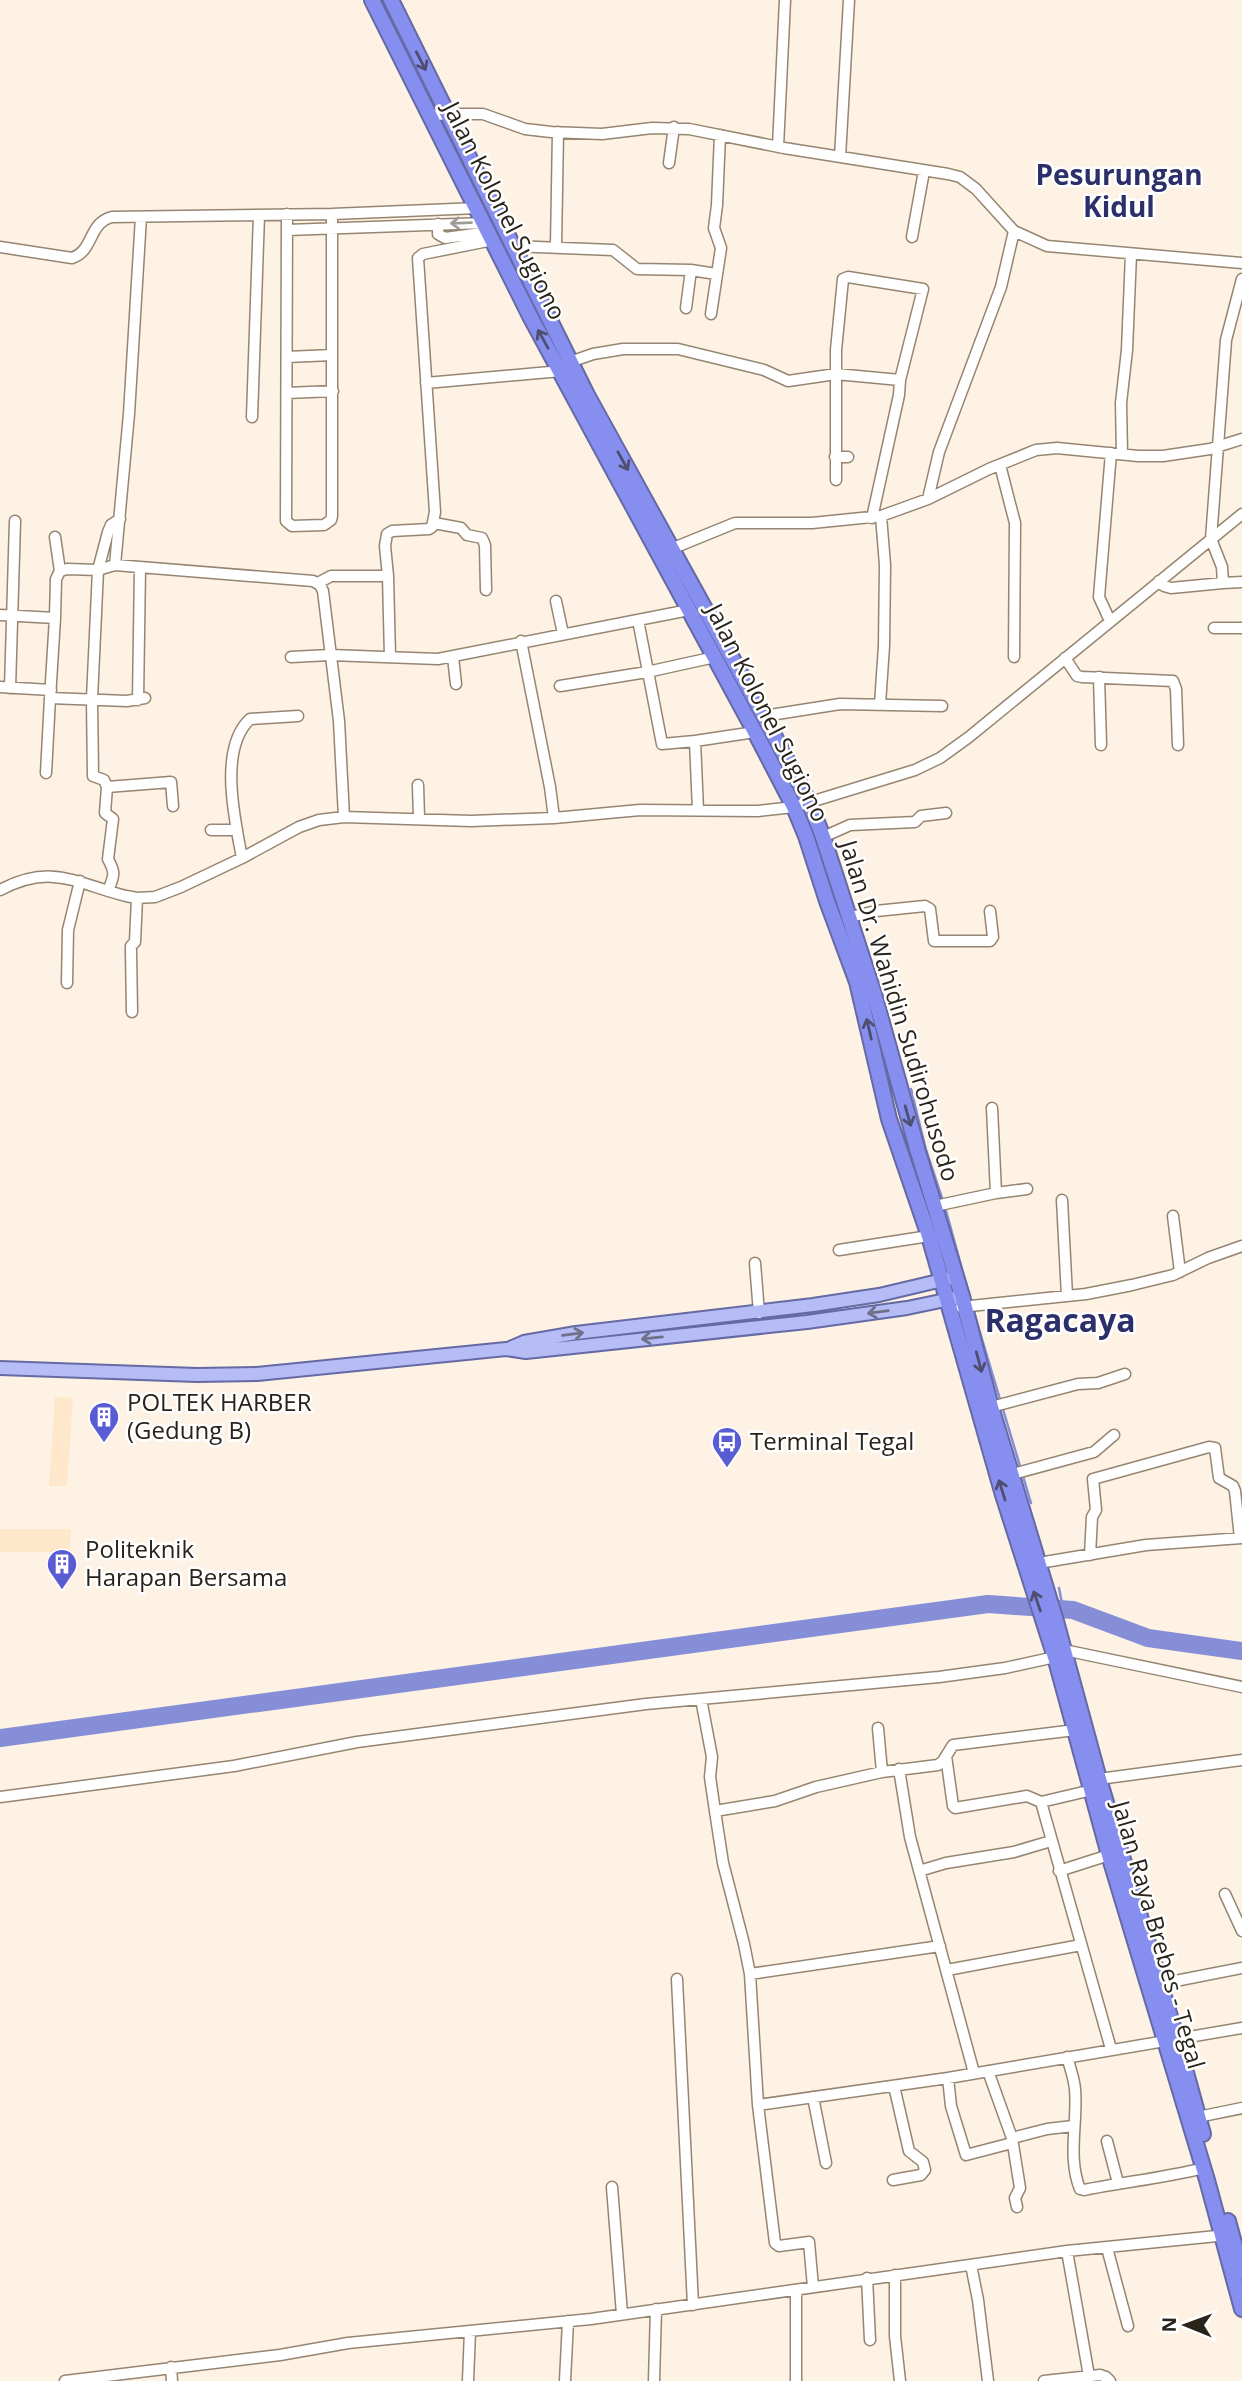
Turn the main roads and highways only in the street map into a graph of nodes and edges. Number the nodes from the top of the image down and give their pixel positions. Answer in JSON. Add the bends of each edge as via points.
{"nodes":[{"id":1,"x":372,"y":0,"type":"edge"},
{"id":2,"x":391,"y":0,"type":"edge"},
{"id":3,"x":565,"y":366,"type":"junction"},
{"id":4,"x":665,"y":552,"type":"junction"},
{"id":5,"x":957,"y":1277,"type":"junction"},
{"id":6,"x":940,"y":1282,"type":"junction"},
{"id":7,"x":831,"y":1302,"type":"junction"},
{"id":8,"x":968,"y":1303,"type":"junction"},
{"id":9,"x":947,"y":1305,"type":"junction"},
{"id":10,"x":834,"y":1318,"type":"junction"},
{"id":11,"x":506,"y":1349,"type":"junction"},
{"id":12,"x":0,"y":1368,"type":"edge"},
{"id":13,"x":1028,"y":1575,"type":"joint"},
{"id":14,"x":1051,"y":1624,"type":"junction"},
{"id":15,"x":1059,"y":1654,"type":"junction"},
{"id":16,"x":1095,"y":1785,"type":"junction"},
{"id":17,"x":1172,"y":2041,"type":"junction"},
{"id":18,"x":1233,"y":2239,"type":"edge"},
{"id":19,"x":1242,"y":2272,"type":"edge"},
{"id":20,"x":1242,"y":2309,"type":"edge"}],
"edges":[{"from":3,"to":1,"type":"highway","name":"Jalan Kolonel Sugiono","one_way":true,"via":[[531,318]]},
{"from":2,"to":3,"type":"highway","name":"Jalan Dr. Wahidin Sudirohusodo","one_way":true,"via":[[512,246]]},
{"from":3,"to":4,"type":"highway","name":"Jalan Dr. Wahidin Sudirohusodo"},
{"from":4,"to":5,"type":"highway","name":"Jalan Dr. Wahidin Sudirohusodo","one_way":true,"via":[[764,716],[810,804],[941,1205]]},
{"from":6,"to":4,"type":"highway","name":"Jalan Kolonel Sugiono","one_way":true,"via":[[889,1119],[857,982],[794,807],[689,610]]},
{"from":5,"to":6,"type":"main road"},
{"from":5,"to":8,"type":"highway","name":"Jalan Dr. Wahidin Sudirohusodo"},
{"from":6,"to":7,"type":"main road"},
{"from":6,"to":9,"type":"highway","name":"Jalan Kolonel Sugiono"},
{"from":7,"to":10,"type":"main road"},
{"from":11,"to":7,"type":"main road","one_way":true,"via":[[576,1333]]},
{"from":8,"to":9,"type":"main road"},
{"from":8,"to":14,"type":"highway","name":"Jalan Raya Brebes - Tegal","one_way":true,"via":[[1039,1563]]},
{"from":9,"to":10,"type":"main road","one_way":true},
{"from":13,"to":9,"type":"highway","name":"Jalan Kolonel Sugiono","one_way":true},
{"from":10,"to":11,"type":"main road","one_way":true,"via":[[526,1352]]},
{"from":11,"to":12,"type":"main road","via":[[257,1374]]},
{"from":14,"to":13,"type":"highway","name":"Jalan Raya Brebes - Tegal","one_way":true},
{"from":14,"to":15,"type":"highway","name":"Jalan Raya Brebes - Tegal"},
{"from":15,"to":16,"type":"highway","name":"Jalan Raya Brebes - Tegal"},
{"from":15,"to":16,"type":"highway","name":"Jalan Raya Brebes - Tegal","via":[[1074,1730]]},
{"from":16,"to":17,"type":"highway","name":"Jalan Raya Brebes - Tegal","via":[[1160,1984]]},
{"from":16,"to":17,"type":"highway","name":"Jalan Raya Brebes - Tegal","via":[[1110,1856]]},
{"from":17,"to":18,"type":"highway","name":"Jalan Raya Brebes - Tegal"},
{"from":17,"to":18,"type":"highway","name":"Jalan Raya Brebes - Tegal","via":[[1204,2168]]},
{"from":18,"to":19,"type":"highway","name":"Jalan Raya Brebes - Tegal"},
{"from":18,"to":20,"type":"highway","name":"Jalan Raya Brebes - Tegal"}]}
